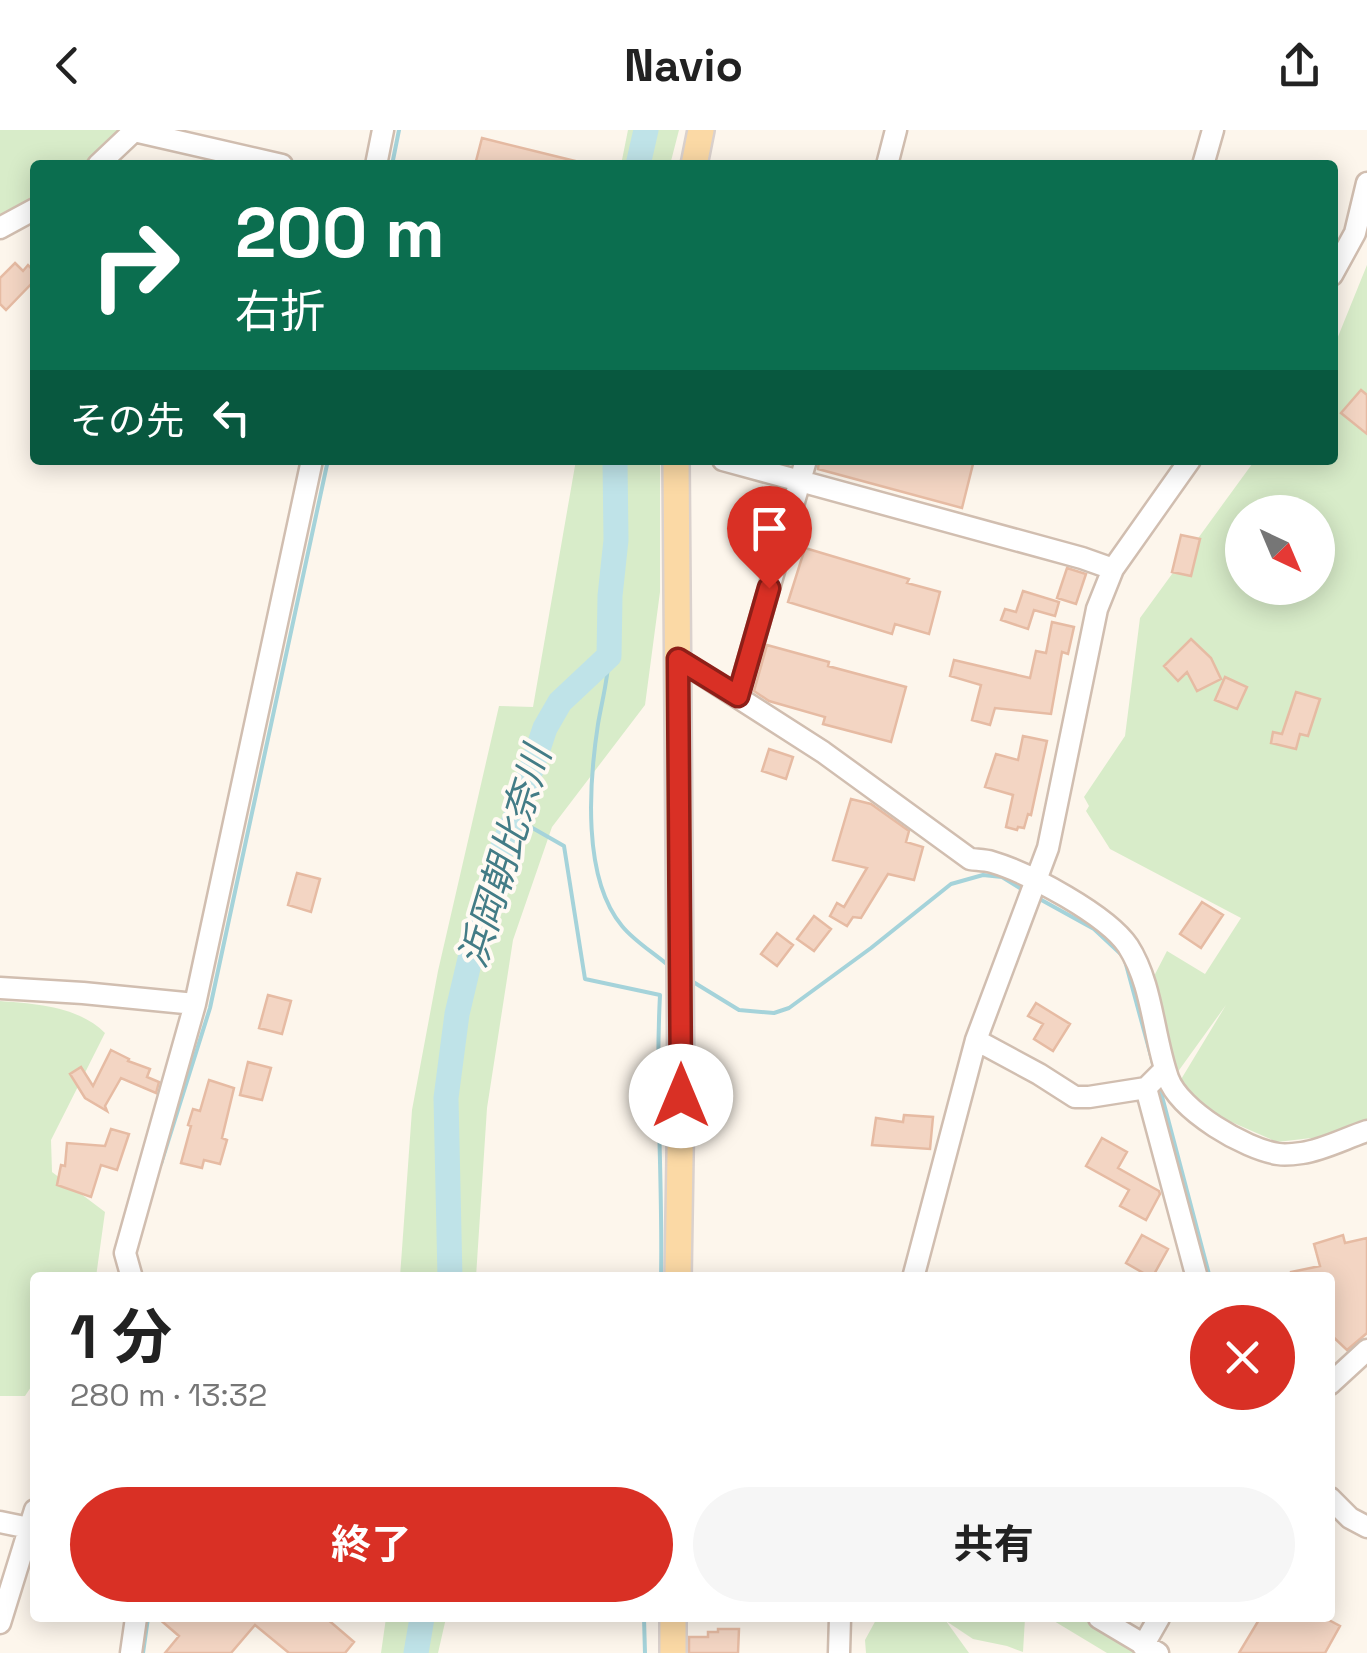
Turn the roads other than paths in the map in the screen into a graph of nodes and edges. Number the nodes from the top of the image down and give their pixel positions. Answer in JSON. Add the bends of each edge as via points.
{"nodes":[{"id":1,"x":135,"y":130,"type":"edge"},
{"id":2,"x":384,"y":130,"type":"edge"},
{"id":3,"x":701,"y":130,"type":"edge"},
{"id":4,"x":896,"y":130,"type":"edge"},
{"id":5,"x":1212,"y":130,"type":"edge"},
{"id":6,"x":103,"y":160,"type":"edge"},
{"id":7,"x":261,"y":160,"type":"edge"},
{"id":8,"x":377,"y":160,"type":"edge"},
{"id":9,"x":695,"y":160,"type":"edge"},
{"id":10,"x":887,"y":160,"type":"edge"},
{"id":11,"x":1205,"y":160,"type":"edge"},
{"id":12,"x":1367,"y":183,"type":"edge"},
{"id":13,"x":30,"y":212,"type":"edge"},
{"id":14,"x":0,"y":228,"type":"edge"},
{"id":15,"x":1338,"y":265,"type":"edge"},
{"id":16,"x":311,"y":465,"type":"edge"},
{"id":17,"x":676,"y":465,"type":"edge"},
{"id":18,"x":764,"y":465,"type":"edge"},
{"id":19,"x":1186,"y":465,"type":"edge"},
{"id":20,"x":803,"y":470,"type":"edge"},
{"id":21,"x":1113,"y":569,"type":"junction"},
{"id":22,"x":678,"y":659,"type":"junction"},
{"id":23,"x":738,"y":696,"type":"junction"},
{"id":24,"x":1036,"y":880,"type":"junction"},
{"id":25,"x":0,"y":988,"type":"edge"},
{"id":26,"x":195,"y":1004,"type":"junction"},
{"id":27,"x":976,"y":1040,"type":"junction"},
{"id":28,"x":1165,"y":1069,"type":"junction"},
{"id":29,"x":1146,"y":1088,"type":"junction"},
{"id":30,"x":1367,"y":1131,"type":"edge"},
{"id":31,"x":125,"y":1254,"type":"junction"},
{"id":32,"x":118,"y":1272,"type":"edge"},
{"id":33,"x":130,"y":1272,"type":"edge"},
{"id":34,"x":678,"y":1272,"type":"edge"},
{"id":35,"x":915,"y":1272,"type":"edge"},
{"id":36,"x":1195,"y":1272,"type":"edge"},
{"id":37,"x":1367,"y":1350,"type":"edge"},
{"id":38,"x":1335,"y":1379,"type":"edge"},
{"id":39,"x":1335,"y":1503,"type":"edge"},
{"id":40,"x":30,"y":1519,"type":"edge"},
{"id":41,"x":0,"y":1522,"type":"edge"},
{"id":42,"x":30,"y":1526,"type":"edge"},
{"id":43,"x":1367,"y":1526,"type":"edge"},
{"id":44,"x":135,"y":1622,"type":"edge"},
{"id":45,"x":674,"y":1622,"type":"edge"},
{"id":46,"x":840,"y":1622,"type":"edge"},
{"id":47,"x":1106,"y":1622,"type":"edge"},
{"id":48,"x":1157,"y":1622,"type":"edge"},
{"id":49,"x":0,"y":1624,"type":"edge"},
{"id":50,"x":1150,"y":1649,"type":"edge"},
{"id":51,"x":130,"y":1653,"type":"edge"},
{"id":52,"x":673,"y":1653,"type":"edge"},
{"id":53,"x":839,"y":1653,"type":"edge"}],
"edges":[{"from":1,"to":6,"type":"street"},
{"from":1,"to":7,"type":"street"},
{"from":2,"to":8,"type":"street"},
{"from":3,"to":9,"type":"main road"},
{"from":4,"to":10,"type":"street"},
{"from":5,"to":11,"type":"street"},
{"from":12,"to":15,"type":"street","via":[[1355,234]]},
{"from":13,"to":14,"type":"street"},
{"from":16,"to":26,"type":"street"},
{"from":17,"to":22,"type":"main road"},
{"from":18,"to":20,"type":"street"},
{"from":19,"to":21,"type":"street"},
{"from":20,"to":21,"type":"street"},
{"from":20,"to":23,"type":"street"},
{"from":21,"to":24,"type":"street","via":[[1097,609]]},
{"from":22,"to":23,"type":"street"},
{"from":22,"to":34,"type":"main road"},
{"from":23,"to":24,"type":"street","via":[[970,859]]},
{"from":24,"to":27,"type":"street"},
{"from":24,"to":28,"type":"street","via":[[1110,924],[1128,948],[1144,983]]},
{"from":25,"to":26,"type":"street"},
{"from":26,"to":31,"type":"street"},
{"from":27,"to":29,"type":"street","via":[[1075,1097]]},
{"from":27,"to":35,"type":"street"},
{"from":28,"to":29,"type":"street"},
{"from":28,"to":30,"type":"street","via":[[1182,1100],[1246,1144],[1304,1153]]},
{"from":29,"to":36,"type":"street"},
{"from":31,"to":32,"type":"street"},
{"from":31,"to":33,"type":"street"},
{"from":37,"to":38,"type":"street"},
{"from":39,"to":43,"type":"street"},
{"from":40,"to":41,"type":"street"},
{"from":42,"to":49,"type":"street"},
{"from":44,"to":51,"type":"street"},
{"from":45,"to":52,"type":"main road"},
{"from":46,"to":53,"type":"street"},
{"from":47,"to":50,"type":"street"},
{"from":48,"to":50,"type":"street"}]}
